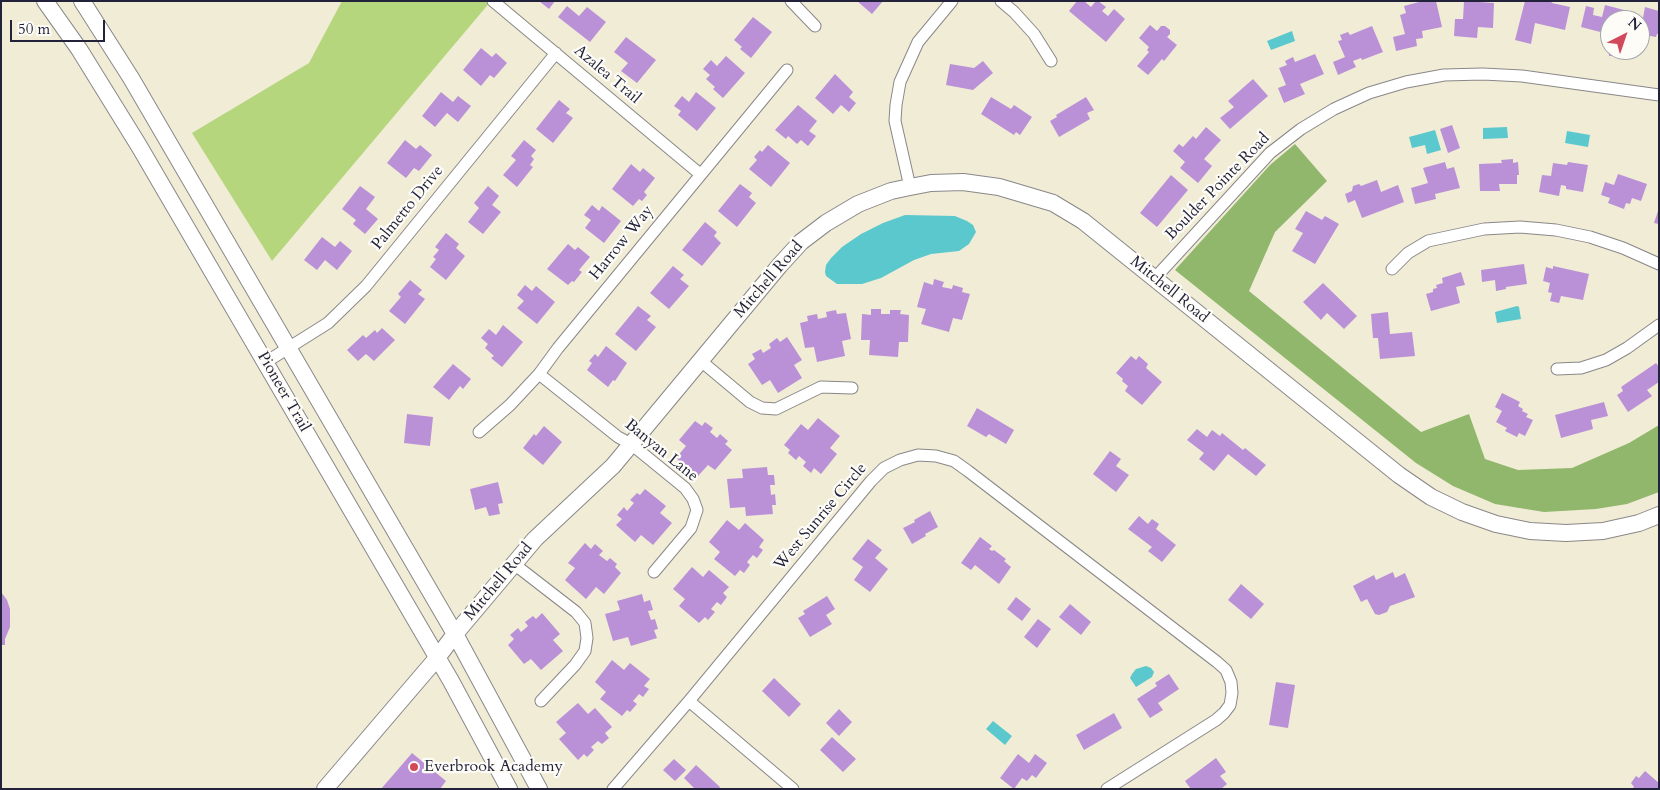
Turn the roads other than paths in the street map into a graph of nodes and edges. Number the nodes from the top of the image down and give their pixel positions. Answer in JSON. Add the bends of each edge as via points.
{"nodes":[{"id":1,"x":45,"y":1,"type":"edge"},
{"id":2,"x":82,"y":1,"type":"edge"},
{"id":3,"x":493,"y":1,"type":"edge"},
{"id":4,"x":791,"y":1,"type":"edge"},
{"id":5,"x":952,"y":1,"type":"edge"},
{"id":6,"x":1001,"y":1,"type":"edge"},
{"id":7,"x":815,"y":26,"type":"dead end"},
{"id":8,"x":556,"y":53,"type":"junction"},
{"id":9,"x":1050,"y":61,"type":"dead end"},
{"id":10,"x":787,"y":70,"type":"dead end"},
{"id":11,"x":1659,"y":95,"type":"edge"},
{"id":12,"x":700,"y":174,"type":"junction"},
{"id":13,"x":910,"y":186,"type":"junction"},
{"id":14,"x":1659,"y":264,"type":"edge"},
{"id":15,"x":1392,"y":269,"type":"dead end"},
{"id":16,"x":1155,"y":278,"type":"junction"},
{"id":17,"x":1659,"y":325,"type":"edge"},
{"id":18,"x":288,"y":348,"type":"junction"},
{"id":19,"x":701,"y":361,"type":"junction"},
{"id":20,"x":266,"y":362,"type":"junction"},
{"id":21,"x":1557,"y":369,"type":"dead end"},
{"id":22,"x":539,"y":374,"type":"junction"},
{"id":23,"x":852,"y":388,"type":"dead end"},
{"id":24,"x":479,"y":432,"type":"dead end"},
{"id":25,"x":631,"y":444,"type":"junction"},
{"id":26,"x":1659,"y":515,"type":"edge"},
{"id":27,"x":514,"y":564,"type":"junction"},
{"id":28,"x":654,"y":572,"type":"dead end"},
{"id":29,"x":455,"y":634,"type":"junction"},
{"id":30,"x":437,"y":658,"type":"junction"},
{"id":31,"x":541,"y":701,"type":"dead end"},
{"id":32,"x":689,"y":701,"type":"junction"},
{"id":33,"x":325,"y":789,"type":"edge"},
{"id":34,"x":509,"y":789,"type":"edge"},
{"id":35,"x":539,"y":789,"type":"edge"},
{"id":36,"x":613,"y":789,"type":"edge"},
{"id":37,"x":793,"y":789,"type":"edge"},
{"id":38,"x":1107,"y":789,"type":"edge"}],
"edges":[{"from":1,"to":20,"type":"main road","name":"Pioneer Trail","via":[[109,96]]},
{"from":2,"to":18,"type":"main road","name":"Pioneer Trail","via":[[131,78]]},
{"from":3,"to":8,"type":"street","name":"Azalea Trail"},
{"from":4,"to":7,"type":"street"},
{"from":5,"to":13,"type":"street","via":[[918,42],[900,82],[895,121]]},
{"from":6,"to":9,"type":"street","via":[[1034,34]]},
{"from":8,"to":12,"type":"street","name":"Azalea Trail"},
{"from":8,"to":18,"type":"street","name":"Palmetto Drive","via":[[366,286],[328,323]]},
{"from":10,"to":12,"type":"street","name":"Harrow Way"},
{"from":11,"to":16,"type":"street","name":"Boulder Pointe Road","via":[[1522,76],[1483,74],[1444,75],[1369,93],[1334,109],[1270,153]]},
{"from":12,"to":22,"type":"street","name":"Harrow Way"},
{"from":13,"to":16,"type":"main road","name":"Mitchell Road","via":[[963,182],[998,187],[1053,203],[1083,221]]},
{"from":13,"to":19,"type":"main road","name":"Mitchell Road","via":[[858,204],[800,242]]},
{"from":14,"to":15,"type":"street","via":[[1590,237],[1520,227],[1484,229],[1428,242],[1408,253]]},
{"from":16,"to":26,"type":"main road","name":"Mitchell Road","via":[[1399,474],[1431,497],[1462,512],[1530,531],[1566,533],[1603,531]]},
{"from":17,"to":21,"type":"street","via":[[1606,360],[1581,368]]},
{"from":18,"to":20,"type":"street","name":"Palmetto Drive"},
{"from":18,"to":29,"type":"main road","name":"Pioneer Trail"},
{"from":19,"to":23,"type":"street","via":[[750,402],[762,408],[776,408],[821,387]]},
{"from":19,"to":25,"type":"main road","name":"Mitchell Road"},
{"from":20,"to":30,"type":"main road","name":"Pioneer Trail"},
{"from":22,"to":24,"type":"street","name":"Harrow Way"},
{"from":22,"to":25,"type":"street","name":"Banyan Lane"},
{"from":25,"to":27,"type":"main road","name":"Mitchell Road","via":[[613,466],[549,524]]},
{"from":25,"to":28,"type":"street","name":"Banyan Lane","via":[[685,488],[697,510],[691,528]]},
{"from":27,"to":29,"type":"main road","name":"Mitchell Road"},
{"from":27,"to":31,"type":"street","via":[[576,612],[585,624],[585,651]]},
{"from":29,"to":30,"type":"main road","name":"Mitchell Road"},
{"from":29,"to":35,"type":"main road","name":"Pioneer Trail"},
{"from":30,"to":33,"type":"main road","name":"Mitchell Road"},
{"from":30,"to":34,"type":"main road","name":"Pioneer Trail"},
{"from":32,"to":36,"type":"street","name":"West Sunrise Circle"},
{"from":32,"to":37,"type":"street"},
{"from":32,"to":38,"type":"street","name":"West Sunrise Circle","via":[[884,468],[918,455],[936,456],[954,461],[995,490],[1226,670],[1232,694],[1230,704],[1216,720]]}]}
